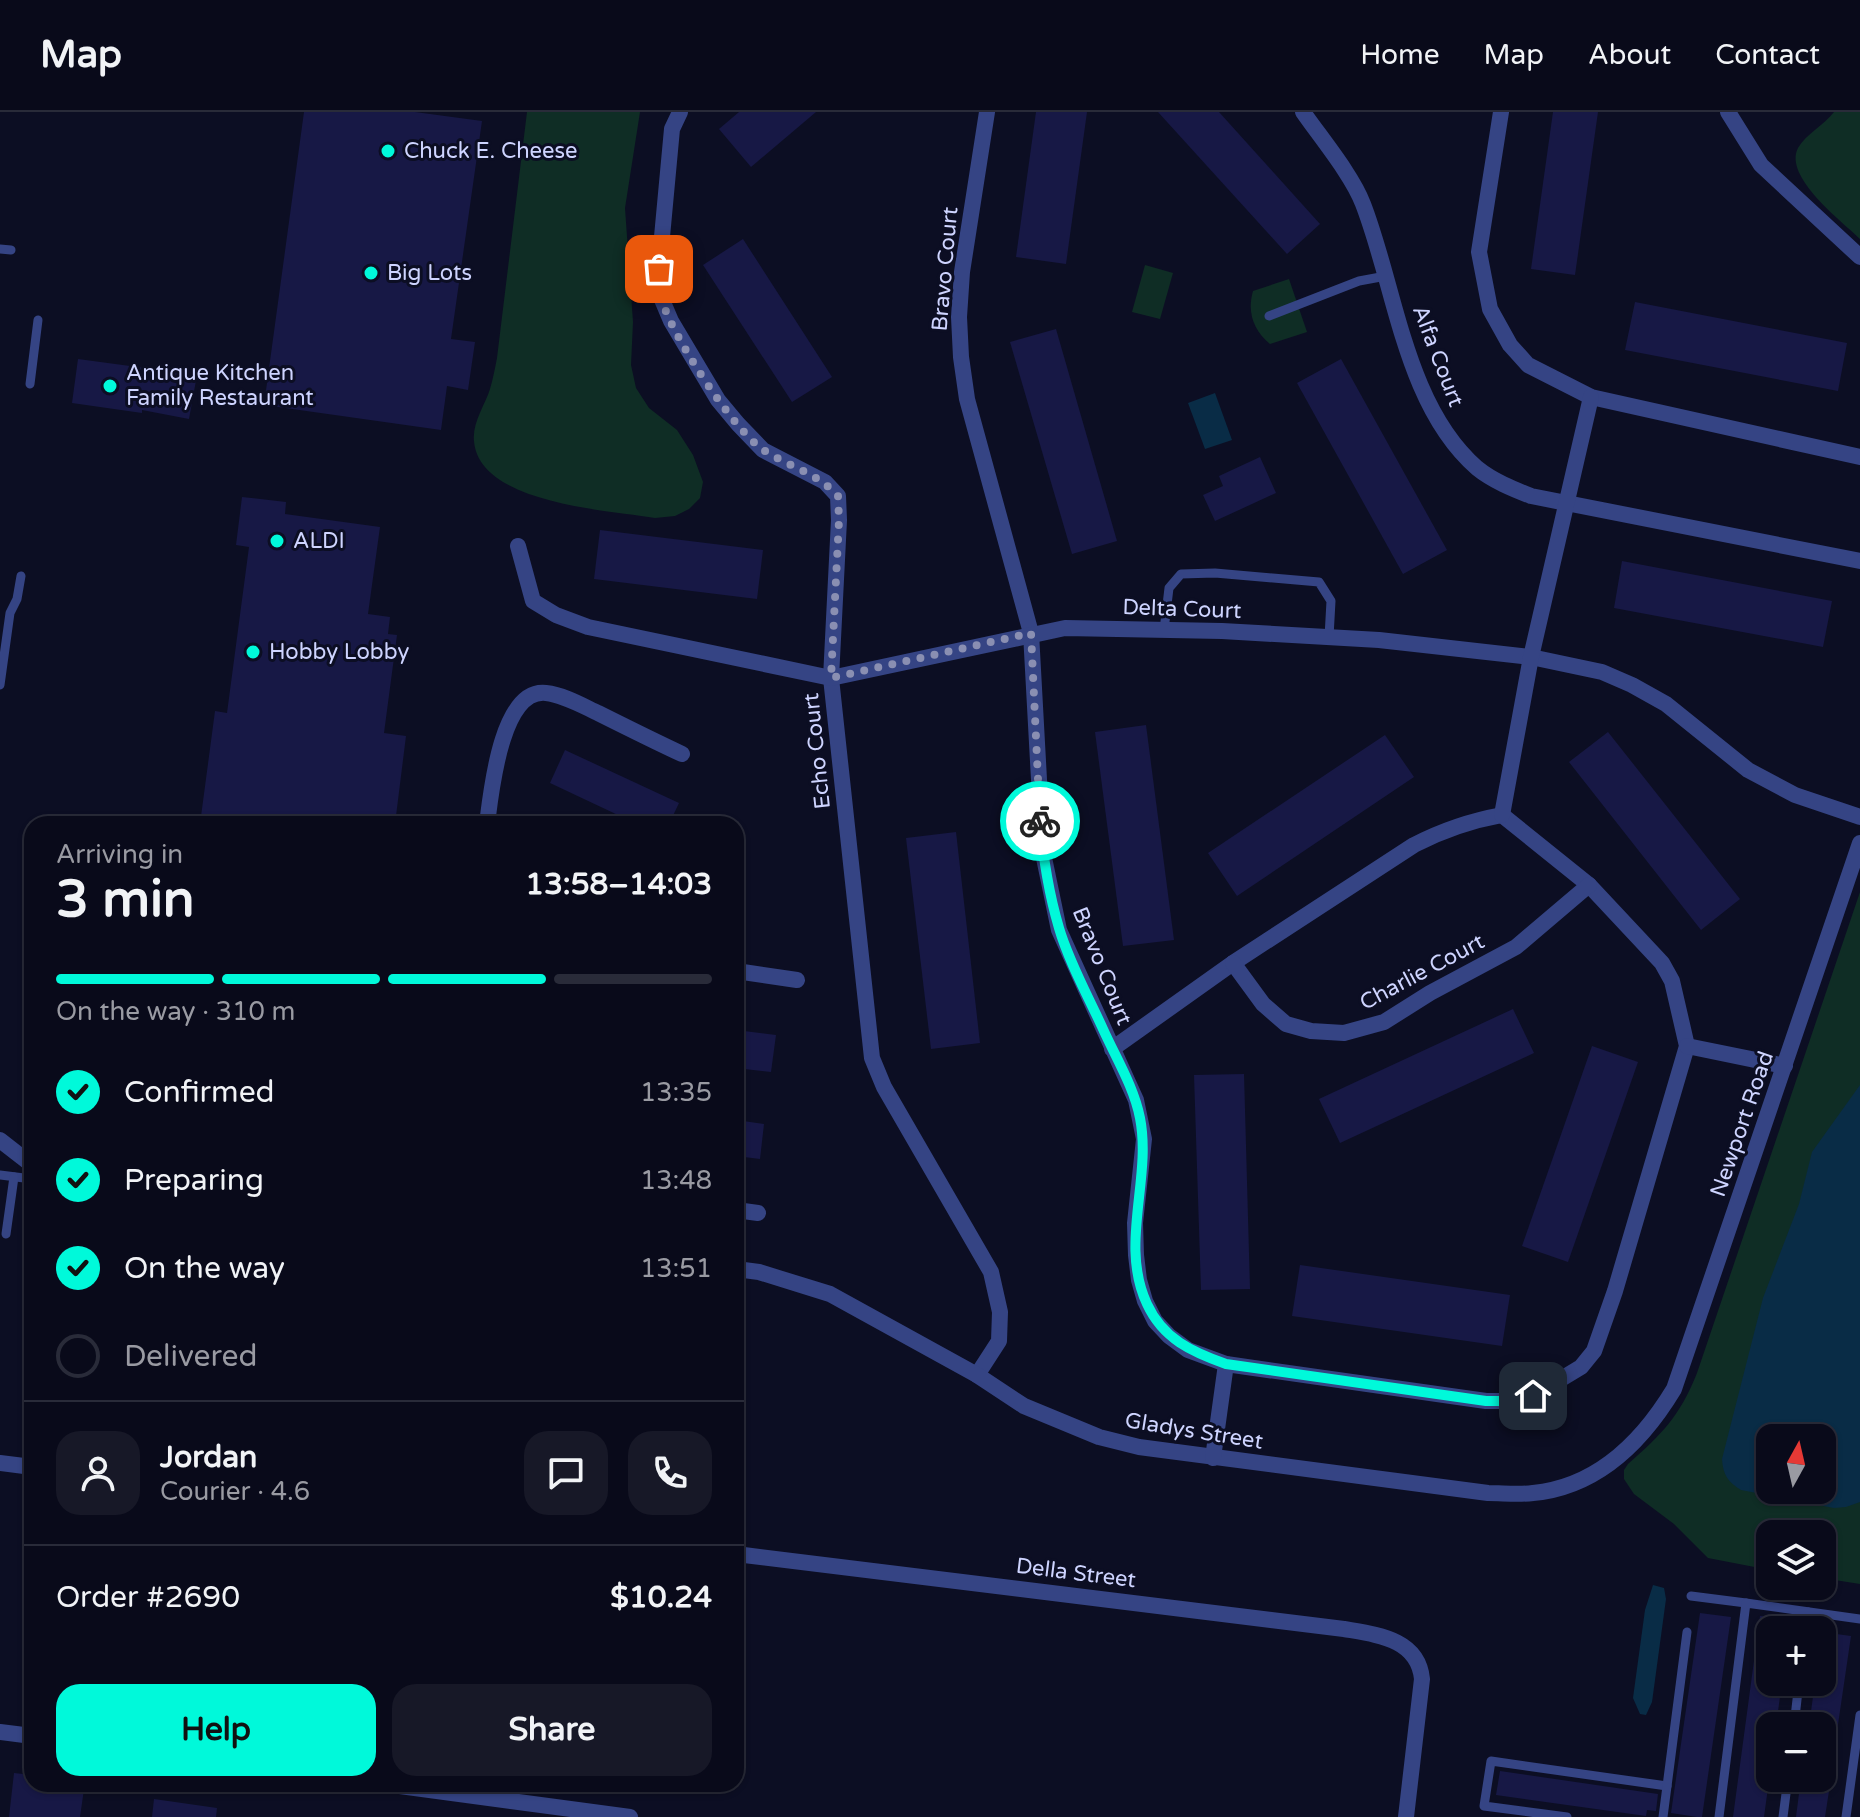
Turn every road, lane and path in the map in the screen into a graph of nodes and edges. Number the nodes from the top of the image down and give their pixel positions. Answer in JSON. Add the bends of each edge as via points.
{"nodes":[{"id":1,"x":680,"y":112,"type":"edge"},
{"id":2,"x":987,"y":112,"type":"edge"},
{"id":3,"x":1303,"y":112,"type":"edge"},
{"id":4,"x":1501,"y":112,"type":"edge"},
{"id":5,"x":1728,"y":112,"type":"edge"},
{"id":6,"x":0,"y":249,"type":"edge"},
{"id":7,"x":11,"y":250,"type":"dead end"},
{"id":8,"x":1860,"y":257,"type":"edge"},
{"id":9,"x":1386,"y":276,"type":"junction"},
{"id":10,"x":1269,"y":316,"type":"dead end"},
{"id":11,"x":38,"y":320,"type":"dead end"},
{"id":12,"x":30,"y":384,"type":"dead end"},
{"id":13,"x":1591,"y":397,"type":"junction"},
{"id":14,"x":1860,"y":457,"type":"edge"},
{"id":15,"x":1567,"y":501,"type":"junction"},
{"id":16,"x":518,"y":546,"type":"dead end"},
{"id":17,"x":1860,"y":561,"type":"edge"},
{"id":18,"x":21,"y":576,"type":"dead end"},
{"id":19,"x":1164,"y":630,"type":"junction"},
{"id":20,"x":1031,"y":633,"type":"junction"},
{"id":21,"x":1329,"y":637,"type":"junction"},
{"id":22,"x":1531,"y":657,"type":"junction"},
{"id":23,"x":831,"y":678,"type":"junction"},
{"id":24,"x":0,"y":685,"type":"edge"},
{"id":25,"x":682,"y":754,"type":"dead end"},
{"id":26,"x":1502,"y":815,"type":"junction"},
{"id":27,"x":488,"y":816,"type":"edge"},
{"id":28,"x":1860,"y":817,"type":"edge"},
{"id":29,"x":1860,"y":843,"type":"edge"},
{"id":30,"x":1589,"y":885,"type":"junction"},
{"id":31,"x":1233,"y":963,"type":"junction"},
{"id":32,"x":744,"y":972,"type":"edge"},
{"id":33,"x":797,"y":980,"type":"dead end"},
{"id":34,"x":1687,"y":1046,"type":"junction"},
{"id":35,"x":1112,"y":1049,"type":"junction"},
{"id":36,"x":1785,"y":1066,"type":"junction"},
{"id":37,"x":0,"y":1140,"type":"edge"},
{"id":38,"x":24,"y":1159,"type":"edge"},
{"id":39,"x":0,"y":1175,"type":"edge"},
{"id":40,"x":14,"y":1177,"type":"junction"},
{"id":41,"x":24,"y":1178,"type":"edge"},
{"id":42,"x":744,"y":1211,"type":"edge"},
{"id":43,"x":758,"y":1213,"type":"dead end"},
{"id":44,"x":6,"y":1234,"type":"dead end"},
{"id":45,"x":744,"y":1270,"type":"edge"},
{"id":46,"x":1226,"y":1364,"type":"junction"},
{"id":47,"x":977,"y":1375,"type":"junction"},
{"id":48,"x":1658,"y":1416,"type":"joint"},
{"id":49,"x":1213,"y":1458,"type":"junction"},
{"id":50,"x":0,"y":1463,"type":"edge"},
{"id":51,"x":24,"y":1466,"type":"edge"},
{"id":52,"x":744,"y":1555,"type":"edge"},
{"id":53,"x":1691,"y":1596,"type":"dead end"},
{"id":54,"x":1746,"y":1603,"type":"junction"},
{"id":55,"x":1808,"y":1612,"type":"junction"},
{"id":56,"x":1807,"y":1616,"type":"edge"},
{"id":57,"x":1860,"y":1619,"type":"edge"},
{"id":58,"x":1687,"y":1632,"type":"dead end"},
{"id":59,"x":1860,"y":1715,"type":"edge"},
{"id":60,"x":0,"y":1732,"type":"edge"},
{"id":61,"x":24,"y":1735,"type":"edge"},
{"id":62,"x":1667,"y":1786,"type":"junction"},
{"id":63,"x":444,"y":1792,"type":"edge"},
{"id":64,"x":1786,"y":1792,"type":"edge"},
{"id":65,"x":630,"y":1817,"type":"edge"},
{"id":66,"x":1406,"y":1817,"type":"edge"},
{"id":67,"x":1567,"y":1817,"type":"edge"},
{"id":68,"x":1663,"y":1817,"type":"edge"},
{"id":69,"x":1719,"y":1817,"type":"edge"},
{"id":70,"x":1783,"y":1817,"type":"edge"},
{"id":71,"x":1846,"y":1817,"type":"edge"}],
"edges":[{"from":1,"to":23,"type":"street","name":"Echo Court","via":[[672,129],[660,295],[688,351],[738,424],[763,450],[825,482],[838,496]]},
{"from":2,"to":20,"type":"street","name":"Bravo Court","via":[[962,272],[961,357],[967,399]]},
{"from":3,"to":9,"type":"street","name":"Alfa Court","via":[[1362,200]]},
{"from":4,"to":13,"type":"street","via":[[1479,252],[1490,309],[1528,365]]},
{"from":5,"to":8,"type":"street","via":[[1761,165]]},
{"from":6,"to":7,"type":"lane"},
{"from":9,"to":10,"type":"lane","via":[[1359,281]]},
{"from":9,"to":15,"type":"street","name":"Alfa Court","via":[[1422,386],[1459,450],[1506,486]]},
{"from":11,"to":12,"type":"lane"},
{"from":13,"to":14,"type":"street"},
{"from":13,"to":15,"type":"street"},
{"from":15,"to":17,"type":"street","name":"Alfa Court"},
{"from":15,"to":22,"type":"street"},
{"from":16,"to":23,"type":"street","name":"Delta Court","via":[[533,601],[556,615],[588,627]]},
{"from":18,"to":24,"type":"lane"},
{"from":19,"to":20,"type":"street","name":"Delta Court","via":[[1065,628]]},
{"from":19,"to":21,"type":"street","name":"Delta Court"},
{"from":19,"to":21,"type":"lane","via":[[1169,588],[1181,574],[1215,573],[1319,582],[1331,601]]},
{"from":20,"to":23,"type":"street","name":"Delta Court"},
{"from":20,"to":35,"type":"street","name":"Bravo Court","via":[[1043,853],[1059,930]]},
{"from":21,"to":22,"type":"street","name":"Delta Court"},
{"from":22,"to":26,"type":"street"},
{"from":22,"to":28,"type":"street","name":"Delta Court","via":[[1602,672],[1632,685],[1666,704],[1748,770],[1795,795]]},
{"from":23,"to":47,"type":"street","name":"Echo Court","via":[[872,1058],[991,1272],[1000,1312],[999,1341]]},
{"from":25,"to":27,"type":"street","via":[[544,692],[514,711],[504,732]]},
{"from":26,"to":30,"type":"street"},
{"from":26,"to":31,"type":"street","via":[[1471,820],[1414,845]]},
{"from":29,"to":36,"type":"street","name":"Newport Road"},
{"from":30,"to":31,"type":"street","name":"Charlie Court","via":[[1516,947],[1384,1022],[1344,1033],[1286,1024],[1263,1004]]},
{"from":30,"to":34,"type":"street","via":[[1662,963],[1672,981]]},
{"from":31,"to":35,"type":"street"},
{"from":32,"to":33,"type":"street"},
{"from":34,"to":36,"type":"street"},
{"from":34,"to":46,"type":"street","via":[[1615,1291],[1594,1351],[1581,1367],[1533,1396],[1512,1401]]},
{"from":35,"to":46,"type":"street","name":"Bravo Court","via":[[1136,1100],[1144,1139],[1135,1223],[1145,1301],[1169,1336],[1188,1350]]},
{"from":36,"to":48,"type":"street","name":"Newport Road","via":[[1688,1351]]},
{"from":37,"to":38,"type":"street"},
{"from":39,"to":40,"type":"lane"},
{"from":40,"to":41,"type":"lane"},
{"from":40,"to":44,"type":"lane"},
{"from":42,"to":43,"type":"street"},
{"from":45,"to":47,"type":"street","name":"Gladys Street","via":[[830,1294]]},
{"from":46,"to":49,"type":"street"},
{"from":47,"to":49,"type":"street","name":"Gladys Street","via":[[1024,1406],[1099,1437]]},
{"from":48,"to":49,"type":"street","name":"Gladys Street","via":[[1609,1466],[1580,1483],[1533,1493],[1438,1488]]},
{"from":50,"to":51,"type":"street"},
{"from":52,"to":66,"type":"street","name":"Della Street","via":[[1344,1629],[1409,1648],[1421,1665],[1422,1679]]},
{"from":53,"to":54,"type":"lane"},
{"from":54,"to":55,"type":"lane"},
{"from":54,"to":69,"type":"lane"},
{"from":55,"to":56,"type":"lane"},
{"from":55,"to":57,"type":"lane"},
{"from":58,"to":62,"type":"lane"},
{"from":59,"to":71,"type":"lane"},
{"from":60,"to":61,"type":"street"},
{"from":62,"to":67,"type":"lane","via":[[1491,1761],[1484,1806]]},
{"from":62,"to":68,"type":"lane"},
{"from":63,"to":65,"type":"street"},
{"from":64,"to":70,"type":"lane"}]}
